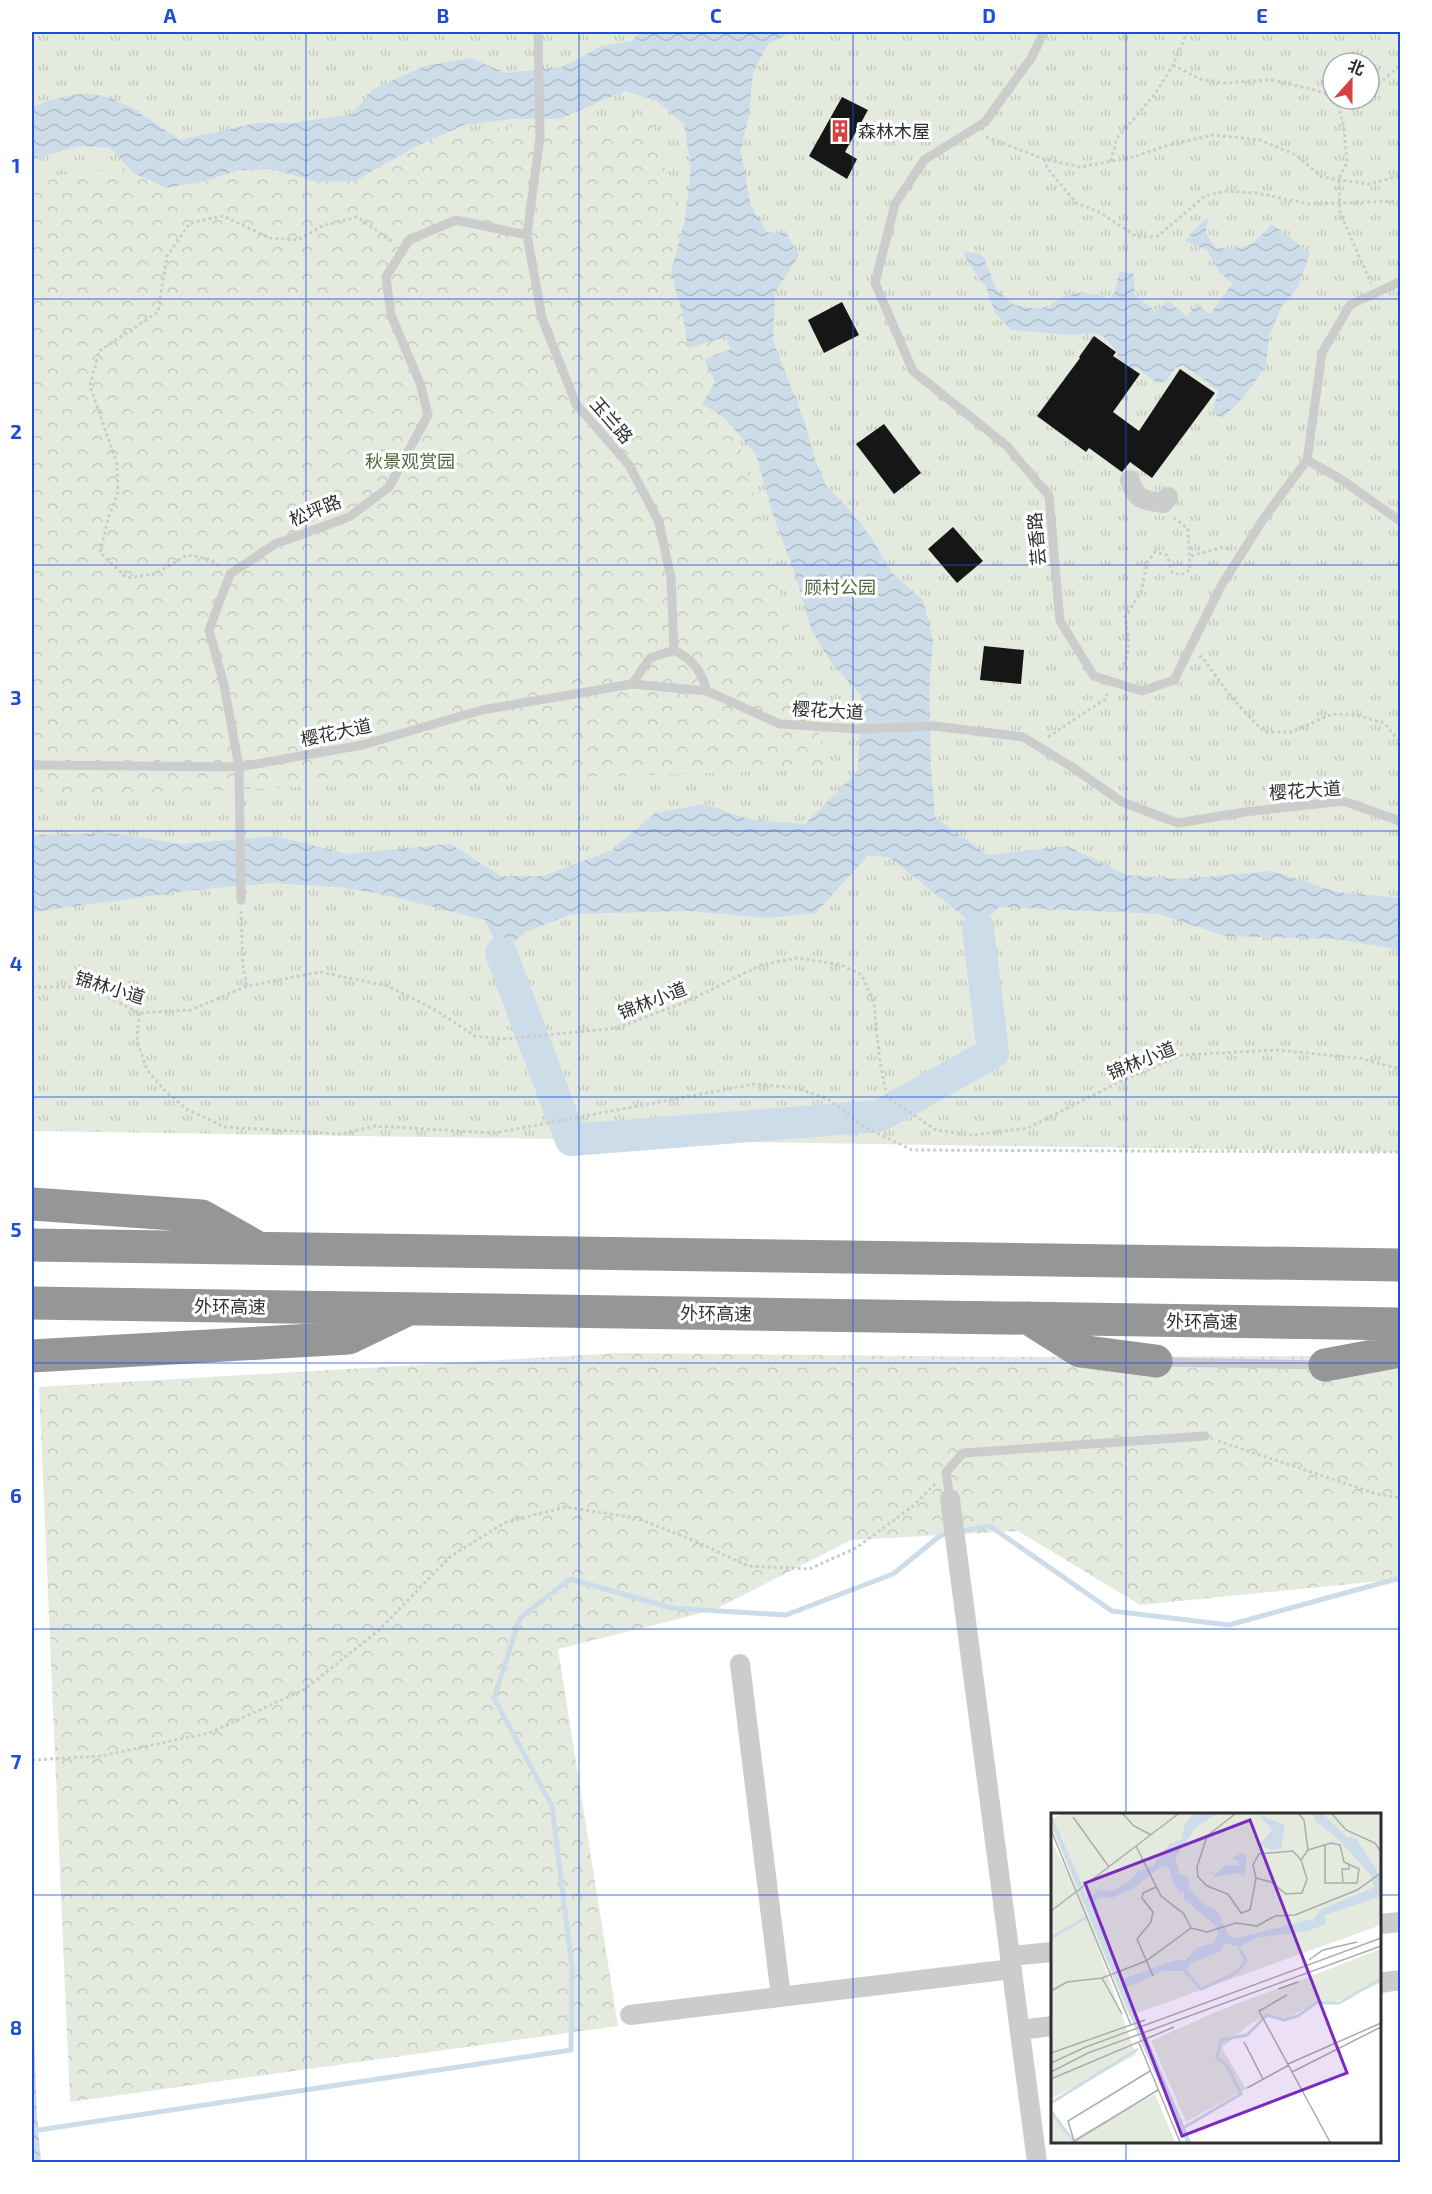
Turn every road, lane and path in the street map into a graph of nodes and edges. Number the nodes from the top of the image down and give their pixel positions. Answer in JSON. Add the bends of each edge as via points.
{"nodes":[{"id":1,"x":537,"y":32,"type":"edge"},
{"id":2,"x":1044,"y":32,"type":"edge"},
{"id":3,"x":1184,"y":32,"type":"edge"},
{"id":4,"x":1401,"y":62,"type":"edge"},
{"id":5,"x":1173,"y":65,"type":"junction"},
{"id":6,"x":1381,"y":82,"type":"edge"},
{"id":7,"x":1321,"y":92,"type":"edge"},
{"id":8,"x":1340,"y":111,"type":"edge"},
{"id":9,"x":971,"y":131,"type":"junction"},
{"id":10,"x":1044,"y":159,"type":"junction"},
{"id":11,"x":1111,"y":161,"type":"junction"},
{"id":12,"x":1401,"y":176,"type":"edge"},
{"id":13,"x":1339,"y":179,"type":"junction"},
{"id":14,"x":1401,"y":201,"type":"edge"},
{"id":15,"x":1340,"y":204,"type":"junction"},
{"id":16,"x":527,"y":235,"type":"junction"},
{"id":17,"x":404,"y":249,"type":"junction"},
{"id":18,"x":1401,"y":284,"type":"edge"},
{"id":19,"x":1376,"y":293,"type":"junction"},
{"id":20,"x":1307,"y":460,"type":"junction"},
{"id":21,"x":1130,"y":480,"type":"dead end"},
{"id":22,"x":1166,"y":500,"type":"joint"},
{"id":23,"x":1401,"y":521,"type":"edge"},
{"id":24,"x":1242,"y":552,"type":"junction"},
{"id":25,"x":1191,"y":556,"type":"junction"},
{"id":26,"x":230,"y":574,"type":"junction"},
{"id":27,"x":674,"y":650,"type":"junction"},
{"id":28,"x":1189,"y":651,"type":"junction"},
{"id":29,"x":1111,"y":682,"type":"junction"},
{"id":30,"x":632,"y":684,"type":"junction"},
{"id":31,"x":707,"y":692,"type":"junction"},
{"id":32,"x":1401,"y":742,"type":"edge"},
{"id":33,"x":1036,"y":745,"type":"junction"},
{"id":34,"x":32,"y":765,"type":"edge"},
{"id":35,"x":239,"y":767,"type":"junction"},
{"id":36,"x":1401,"y":821,"type":"edge"},
{"id":37,"x":241,"y":900,"type":"joint"},
{"id":38,"x":247,"y":986,"type":"junction"},
{"id":39,"x":32,"y":987,"type":"edge"},
{"id":40,"x":139,"y":1013,"type":"junction"},
{"id":41,"x":1401,"y":1069,"type":"edge"},
{"id":42,"x":1401,"y":1152,"type":"edge"},
{"id":43,"x":32,"y":1204,"type":"edge"},
{"id":44,"x":32,"y":1245,"type":"edge"},
{"id":45,"x":259,"y":1248,"type":"junction"},
{"id":46,"x":1392,"y":1261,"type":"edge"},
{"id":47,"x":32,"y":1303,"type":"edge"},
{"id":48,"x":410,"y":1309,"type":"junction"},
{"id":49,"x":1028,"y":1318,"type":"junction"},
{"id":50,"x":1401,"y":1324,"type":"edge"},
{"id":51,"x":1401,"y":1351,"type":"edge"},
{"id":52,"x":32,"y":1356,"type":"edge"},
{"id":53,"x":1156,"y":1362,"type":"joint"},
{"id":54,"x":1325,"y":1365,"type":"joint"},
{"id":55,"x":1204,"y":1436,"type":"joint"},
{"id":56,"x":946,"y":1472,"type":"junction"},
{"id":57,"x":1401,"y":1498,"type":"edge"},
{"id":58,"x":950,"y":1499,"type":"joint"},
{"id":59,"x":740,"y":1664,"type":"dead end"},
{"id":60,"x":32,"y":1760,"type":"edge"},
{"id":61,"x":1401,"y":1922,"type":"edge"},
{"id":62,"x":1381,"y":1924,"type":"edge"},
{"id":63,"x":1051,"y":1953,"type":"edge"},
{"id":64,"x":1011,"y":1963,"type":"junction"},
{"id":65,"x":1401,"y":1980,"type":"edge"},
{"id":66,"x":1381,"y":1983,"type":"edge"},
{"id":67,"x":781,"y":1997,"type":"junction"},
{"id":68,"x":630,"y":2015,"type":"dead end"},
{"id":69,"x":1019,"y":2024,"type":"junction"},
{"id":70,"x":1051,"y":2026,"type":"edge"},
{"id":71,"x":1037,"y":2163,"type":"edge"}],
"edges":[{"from":1,"to":16,"type":"lane","name":"玉兰路","via":[[540,137]]},
{"from":2,"to":9,"type":"lane","name":"芸香路","via":[[1032,57],[986,122]]},
{"from":3,"to":5,"type":"path"},
{"from":4,"to":6,"type":"path"},
{"from":5,"to":7,"type":"path","via":[[1200,79],[1223,83],[1271,80]]},
{"from":5,"to":11,"type":"path","via":[[1155,94],[1117,138]]},
{"from":8,"to":13,"type":"path","via":[[1347,162]]},
{"from":9,"to":10,"type":"path"},
{"from":9,"to":29,"type":"lane","name":"芸香路","via":[[924,160],[895,204],[875,283],[913,372],[1007,446],[1049,496],[1060,621],[1094,676]]},
{"from":10,"to":11,"type":"path","via":[[1080,167]]},
{"from":10,"to":15,"type":"path","via":[[1076,203],[1101,213],[1137,237],[1158,236],[1205,196],[1226,191],[1309,204]]},
{"from":11,"to":13,"type":"path","via":[[1212,135],[1260,140],[1296,155],[1322,177]]},
{"from":12,"to":13,"type":"path","via":[[1368,184]]},
{"from":13,"to":15,"type":"path"},
{"from":14,"to":15,"type":"path"},
{"from":15,"to":19,"type":"path","via":[[1340,213]]},
{"from":16,"to":17,"type":"lane","name":"松坪路","via":[[456,220],[409,240]]},
{"from":16,"to":27,"type":"lane","name":"玉兰路","via":[[542,318],[576,404],[629,465],[659,522],[671,578]]},
{"from":17,"to":26,"type":"lane","name":"松坪路","via":[[386,278],[391,315],[420,383],[428,415],[389,487],[349,517],[275,544]]},
{"from":17,"to":26,"type":"path","via":[[357,217],[322,225],[298,240],[270,238],[223,216],[190,223],[167,256],[158,312],[99,351],[90,386],[117,464],[118,492],[100,553],[127,578],[155,574],[187,555],[210,559]]},
{"from":18,"to":19,"type":"lane"},
{"from":19,"to":20,"type":"lane","via":[[1350,305],[1322,353]]},
{"from":20,"to":23,"type":"lane"},
{"from":20,"to":24,"type":"lane","name":"芸香路"},
{"from":21,"to":22,"type":"street","via":[[1133,492],[1142,500]]},
{"from":22,"to":25,"type":"path","via":[[1174,520],[1188,529]]},
{"from":24,"to":25,"type":"path","via":[[1223,547]]},
{"from":24,"to":28,"type":"lane","name":"芸香路"},
{"from":25,"to":29,"type":"path","via":[[1190,570],[1181,575],[1172,572],[1167,555],[1155,552],[1147,563],[1141,592],[1125,617],[1129,642],[1124,664]]},
{"from":26,"to":35,"type":"lane","via":[[209,630]]},
{"from":27,"to":30,"type":"lane","via":[[650,658]]},
{"from":27,"to":31,"type":"lane","via":[[690,658]]},
{"from":28,"to":29,"type":"lane","name":"芸香路","via":[[1174,680],[1142,691]]},
{"from":28,"to":32,"type":"path","via":[[1202,657],[1231,697],[1264,732],[1290,732],[1332,714],[1356,714],[1384,723]]},
{"from":29,"to":33,"type":"path","via":[[1105,699]]},
{"from":30,"to":31,"type":"lane","name":"樱花大道"},
{"from":30,"to":35,"type":"lane","name":"樱花大道","via":[[482,710],[362,746]]},
{"from":31,"to":33,"type":"lane","name":"樱花大道","via":[[780,724],[857,729],[934,726],[1023,737]]},
{"from":33,"to":36,"type":"lane","name":"樱花大道","via":[[1122,802],[1178,822],[1343,801]]},
{"from":34,"to":35,"type":"lane","name":"樱花大道"},
{"from":35,"to":37,"type":"lane"},
{"from":37,"to":38,"type":"path"},
{"from":38,"to":40,"type":"path","name":"锦林小道","via":[[191,1010]]},
{"from":38,"to":41,"type":"path","name":"锦林小道","via":[[320,972],[388,986],[437,1011],[474,1036],[506,1040],[617,1028],[688,1001],[760,965],[797,958],[841,965],[862,975],[874,1004],[887,1097],[936,1130],[972,1135],[1028,1128],[1182,1055],[1277,1050],[1359,1058]]},
{"from":39,"to":40,"type":"path","name":"锦林小道","via":[[75,987],[106,996]]},
{"from":40,"to":42,"type":"path","via":[[137,1041],[147,1070],[188,1110],[225,1127],[341,1134],[375,1126],[494,1133],[755,1084],[797,1088],[828,1100],[864,1127],[912,1150]]},
{"from":43,"to":45,"type":"highway","via":[[202,1216]]},
{"from":44,"to":45,"type":"highway"},
{"from":45,"to":46,"type":"highway"},
{"from":47,"to":48,"type":"highway","name":"外环高速"},
{"from":48,"to":49,"type":"highway","name":"外环高速"},
{"from":48,"to":52,"type":"highway","via":[[349,1338]]},
{"from":49,"to":50,"type":"highway","name":"外环高速"},
{"from":49,"to":53,"type":"highway","via":[[1080,1351]]},
{"from":51,"to":54,"type":"highway"},
{"from":53,"to":54,"type":"lane"},
{"from":55,"to":56,"type":"lane","via":[[963,1453]]},
{"from":55,"to":57,"type":"path","via":[[1377,1494]]},
{"from":56,"to":58,"type":"lane"},
{"from":56,"to":60,"type":"path","via":[[913,1506],[856,1548],[809,1569],[747,1566],[636,1518],[566,1507],[506,1522],[451,1556],[379,1630],[305,1689],[209,1733],[101,1756]]},
{"from":58,"to":64,"type":"street"},
{"from":59,"to":67,"type":"street"},
{"from":61,"to":62,"type":"street"},
{"from":63,"to":64,"type":"street"},
{"from":64,"to":67,"type":"street"},
{"from":64,"to":69,"type":"street"},
{"from":65,"to":66,"type":"street"},
{"from":67,"to":68,"type":"street"},
{"from":69,"to":70,"type":"street"},
{"from":69,"to":71,"type":"street"}]}
